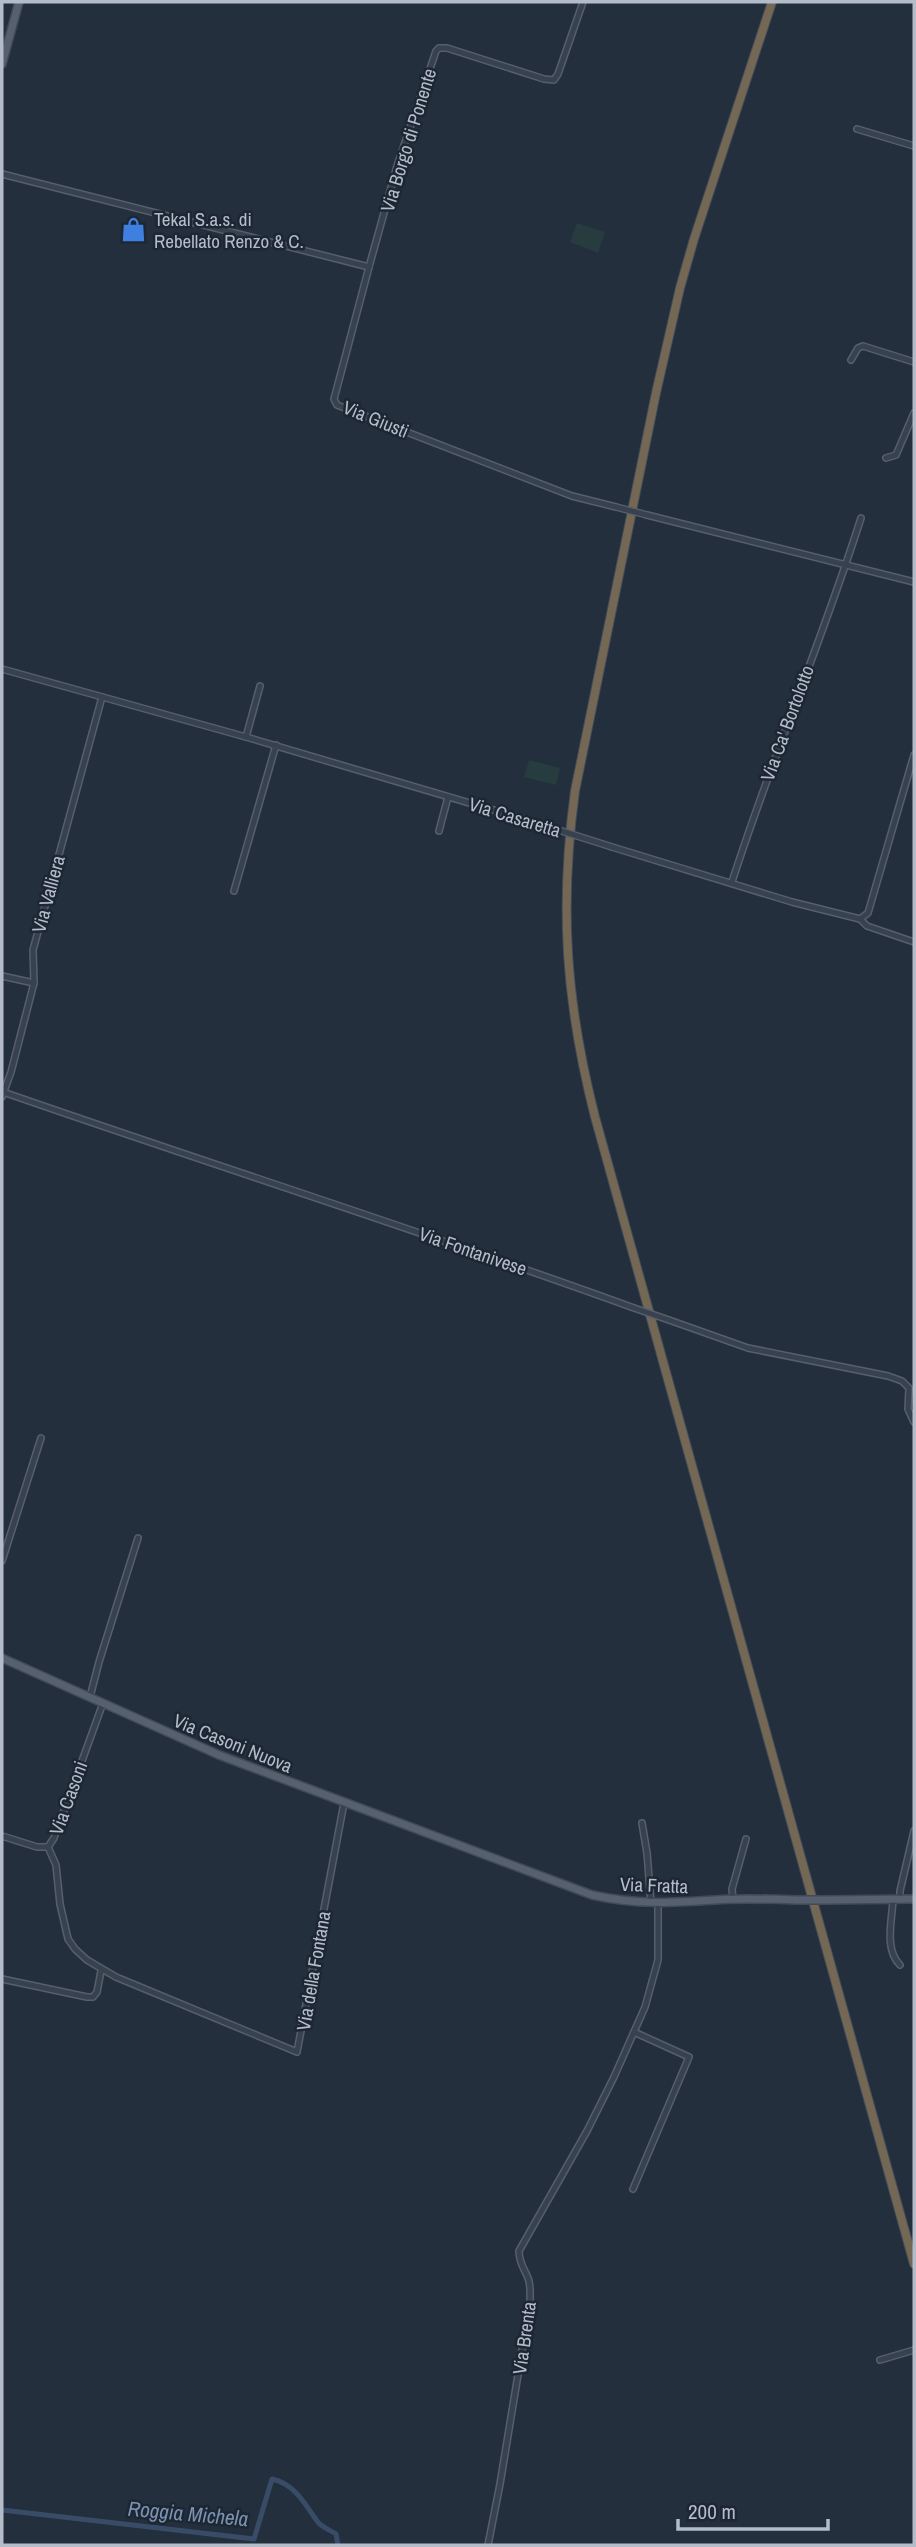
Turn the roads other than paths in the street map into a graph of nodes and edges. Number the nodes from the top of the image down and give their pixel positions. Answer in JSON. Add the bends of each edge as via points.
{"nodes":[{"id":1,"x":19,"y":2,"type":"edge"},
{"id":2,"x":583,"y":2,"type":"edge"},
{"id":3,"x":772,"y":2,"type":"edge"},
{"id":4,"x":3,"y":51,"type":"edge"},
{"id":5,"x":2,"y":64,"type":"edge"},
{"id":6,"x":733,"y":117,"type":"junction"},
{"id":7,"x":857,"y":129,"type":"dead end"},
{"id":8,"x":914,"y":146,"type":"edge"},
{"id":9,"x":2,"y":174,"type":"edge"},
{"id":10,"x":369,"y":267,"type":"junction"},
{"id":11,"x":851,"y":360,"type":"dead end"},
{"id":12,"x":914,"y":362,"type":"edge"},
{"id":13,"x":914,"y":413,"type":"edge"},
{"id":14,"x":906,"y":430,"type":"junction"},
{"id":15,"x":914,"y":433,"type":"edge"},
{"id":16,"x":886,"y":458,"type":"dead end"},
{"id":17,"x":861,"y":518,"type":"dead end"},
{"id":18,"x":846,"y":565,"type":"junction"},
{"id":19,"x":914,"y":582,"type":"edge"},
{"id":20,"x":2,"y":669,"type":"edge"},
{"id":21,"x":260,"y":686,"type":"dead end"},
{"id":22,"x":102,"y":697,"type":"junction"},
{"id":23,"x":246,"y":737,"type":"junction"},
{"id":24,"x":276,"y":745,"type":"junction"},
{"id":25,"x":914,"y":755,"type":"edge"},
{"id":26,"x":449,"y":797,"type":"junction"},
{"id":27,"x":439,"y":831,"type":"dead end"},
{"id":28,"x":732,"y":882,"type":"junction"},
{"id":29,"x":234,"y":891,"type":"dead end"},
{"id":30,"x":860,"y":919,"type":"junction"},
{"id":31,"x":914,"y":942,"type":"edge"},
{"id":32,"x":2,"y":976,"type":"edge"},
{"id":33,"x":34,"y":983,"type":"junction"},
{"id":34,"x":2,"y":1094,"type":"edge"},
{"id":35,"x":914,"y":1422,"type":"edge"},
{"id":36,"x":41,"y":1438,"type":"dead end"},
{"id":37,"x":138,"y":1538,"type":"dead end"},
{"id":38,"x":2,"y":1561,"type":"edge"},
{"id":39,"x":2,"y":1658,"type":"edge"},
{"id":40,"x":90,"y":1697,"type":"junction"},
{"id":41,"x":103,"y":1703,"type":"junction"},
{"id":42,"x":344,"y":1803,"type":"junction"},
{"id":43,"x":367,"y":1812,"type":"joint"},
{"id":44,"x":642,"y":1823,"type":"dead end"},
{"id":45,"x":914,"y":1831,"type":"edge"},
{"id":46,"x":2,"y":1836,"type":"edge"},
{"id":47,"x":746,"y":1839,"type":"dead end"},
{"id":48,"x":48,"y":1847,"type":"junction"},
{"id":49,"x":896,"y":1899,"type":"junction"},
{"id":50,"x":914,"y":1899,"type":"edge"},
{"id":51,"x":733,"y":1900,"type":"junction"},
{"id":52,"x":655,"y":1903,"type":"junction"},
{"id":53,"x":900,"y":1965,"type":"dead end"},
{"id":54,"x":101,"y":1970,"type":"junction"},
{"id":55,"x":2,"y":1979,"type":"edge"},
{"id":56,"x":634,"y":2032,"type":"junction"},
{"id":57,"x":633,"y":2189,"type":"dead end"},
{"id":58,"x":914,"y":2264,"type":"edge"},
{"id":59,"x":914,"y":2350,"type":"edge"},
{"id":60,"x":880,"y":2360,"type":"dead end"},
{"id":61,"x":488,"y":2545,"type":"edge"}],
"edges":[{"from":1,"to":4,"type":"main road"},
{"from":2,"to":10,"type":"street","name":"Via Borgo di Ponente","via":[[554,79],[447,48],[436,51]]},
{"from":3,"to":6,"type":"highway"},
{"from":3,"to":6,"type":"highway","via":[[745,69]]},
{"from":4,"to":5,"type":"main road"},
{"from":6,"to":58,"type":"highway","via":[[668,337],[583,747],[567,860],[566,950],[576,1033],[595,1117]]},
{"from":7,"to":8,"type":"street"},
{"from":9,"to":10,"type":"street"},
{"from":10,"to":18,"type":"street","name":"Via Giusti","bridge":true,"via":[[334,398],[337,405],[572,496]]},
{"from":11,"to":12,"type":"street","via":[[863,346]]},
{"from":13,"to":14,"type":"street"},
{"from":14,"to":15,"type":"street"},
{"from":14,"to":16,"type":"street","via":[[896,455]]},
{"from":17,"to":18,"type":"street","name":"Via Ca' Bortolotto"},
{"from":18,"to":19,"type":"street","name":"Via Giusti"},
{"from":18,"to":28,"type":"street","name":"Via Ca' Bortolotto"},
{"from":20,"to":22,"type":"street","name":"Via Casaretta"},
{"from":21,"to":23,"type":"street"},
{"from":22,"to":23,"type":"street","name":"Via Casaretta"},
{"from":22,"to":33,"type":"street","name":"Via Valliera","via":[[33,950]]},
{"from":23,"to":24,"type":"street","name":"Via Casaretta"},
{"from":24,"to":26,"type":"street","name":"Via Casaretta"},
{"from":24,"to":29,"type":"street"},
{"from":25,"to":30,"type":"street","via":[[867,913]]},
{"from":26,"to":27,"type":"street"},
{"from":26,"to":28,"type":"street","name":"Via Casaretta","bridge":true},
{"from":28,"to":30,"type":"street","name":"Via Casaretta"},
{"from":30,"to":31,"type":"street","name":"Via Casaretta","via":[[867,926]]},
{"from":32,"to":33,"type":"street"},
{"from":33,"to":34,"type":"street","name":"Via Valliera"},
{"from":34,"to":35,"type":"street","name":"Via Fontanivese","bridge":true,"via":[[446,1240],[748,1348],[902,1381],[909,1388],[908,1409]]},
{"from":36,"to":38,"type":"street"},
{"from":37,"to":40,"type":"street"},
{"from":39,"to":40,"type":"main road","name":"Via Casoni Nuova"},
{"from":40,"to":41,"type":"main road","name":"Via Casoni Nuova"},
{"from":41,"to":42,"type":"main road","name":"Via Casoni Nuova"},
{"from":41,"to":48,"type":"street","name":"Via Casoni"},
{"from":42,"to":43,"type":"main road","name":"Via Casoni Nuova"},
{"from":42,"to":54,"type":"street","name":"Via della Fontana","via":[[297,2052]]},
{"from":43,"to":52,"type":"main road","name":"Via Fratta","via":[[592,1895]]},
{"from":44,"to":52,"type":"street","name":"Via Brenta"},
{"from":45,"to":49,"type":"street"},
{"from":46,"to":48,"type":"street","name":"Via Casoni"},
{"from":47,"to":51,"type":"street"},
{"from":48,"to":54,"type":"street","name":"Via della Fontana","via":[[56,1864],[68,1938]]},
{"from":49,"to":50,"type":"main road","name":"Via Fratta"},
{"from":49,"to":51,"type":"main road","name":"Via Fratta","bridge":true},
{"from":49,"to":53,"type":"street","via":[[891,1946],[892,1957]]},
{"from":51,"to":52,"type":"main road","name":"Via Fratta"},
{"from":52,"to":56,"type":"street","name":"Via Brenta","via":[[658,1960]]},
{"from":54,"to":55,"type":"street","via":[[93,1997]]},
{"from":56,"to":57,"type":"street","via":[[689,2057]]},
{"from":56,"to":61,"type":"street","name":"Via Brenta","via":[[587,2131],[519,2251],[530,2302]]},
{"from":59,"to":60,"type":"street"}]}
